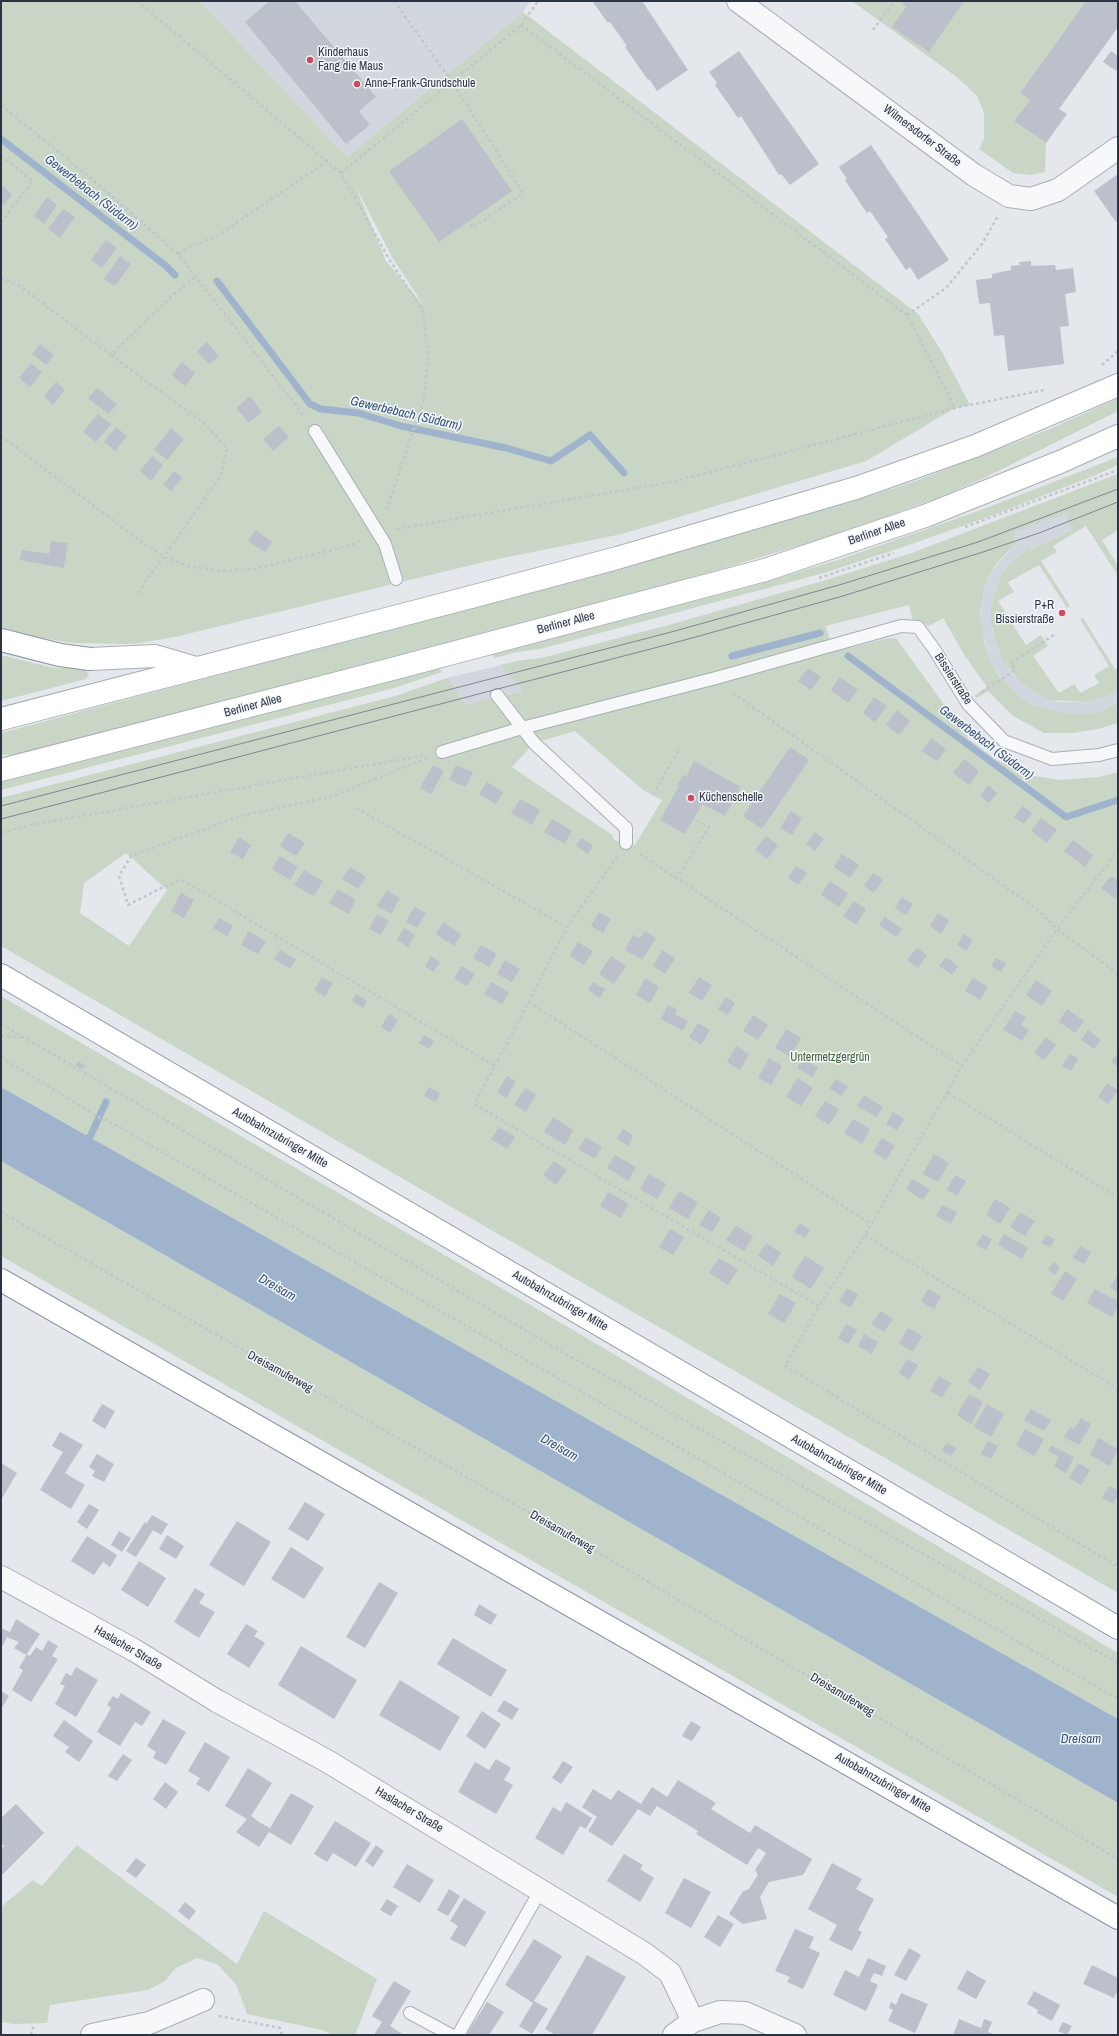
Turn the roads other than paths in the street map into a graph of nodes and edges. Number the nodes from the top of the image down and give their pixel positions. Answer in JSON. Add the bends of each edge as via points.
{"nodes":[{"id":1,"x":738,"y":1,"type":"edge"},
{"id":2,"x":1118,"y":148,"type":"edge"},
{"id":3,"x":1118,"y":385,"type":"edge"},
{"id":4,"x":315,"y":431,"type":"road end"},
{"id":5,"x":1118,"y":436,"type":"edge"},
{"id":6,"x":396,"y":579,"type":"dead end"},
{"id":7,"x":1,"y":640,"type":"edge"},
{"id":8,"x":196,"y":668,"type":"junction"},
{"id":9,"x":497,"y":695,"type":"dead end"},
{"id":10,"x":1,"y":719,"type":"edge"},
{"id":11,"x":522,"y":728,"type":"junction"},
{"id":12,"x":1118,"y":750,"type":"edge"},
{"id":13,"x":442,"y":752,"type":"road end"},
{"id":14,"x":1,"y":770,"type":"edge"},
{"id":15,"x":626,"y":843,"type":"road end"},
{"id":16,"x":1,"y":975,"type":"edge"},
{"id":17,"x":1,"y":1280,"type":"edge"},
{"id":18,"x":1,"y":1577,"type":"edge"},
{"id":19,"x":1118,"y":1628,"type":"edge"},
{"id":20,"x":540,"y":1891,"type":"junction"},
{"id":21,"x":1118,"y":1918,"type":"edge"},
{"id":22,"x":203,"y":2000,"type":"road end"},
{"id":23,"x":410,"y":2013,"type":"dead end"},
{"id":24,"x":693,"y":2021,"type":"junction"},
{"id":25,"x":92,"y":2035,"type":"edge"},
{"id":26,"x":450,"y":2035,"type":"edge"},
{"id":27,"x":458,"y":2035,"type":"edge"},
{"id":28,"x":674,"y":2035,"type":"edge"},
{"id":29,"x":795,"y":2035,"type":"edge"}],
"edges":[{"from":1,"to":2,"type":"street","name":"Wilmersdorfer Straße","via":[[974,175],[1009,196],[1031,199],[1058,190]]},
{"from":3,"to":8,"type":"main road","bridge":true,"via":[[975,446],[856,488],[698,535],[471,597]]},
{"from":4,"to":6,"type":"lane","via":[[385,544]]},
{"from":5,"to":14,"type":"main road","name":"Berliner Allee","bridge":true,"via":[[925,516],[765,570],[498,642]]},
{"from":7,"to":8,"type":"main road","via":[[60,655],[90,659],[155,656]]},
{"from":8,"to":10,"type":"main road"},
{"from":9,"to":11,"type":"lane"},
{"from":11,"to":12,"type":"lane","name":"Bissierstraße","via":[[716,678],[901,626],[918,627],[968,704],[1004,741],[1052,759],[1099,755]]},
{"from":11,"to":13,"type":"lane"},
{"from":11,"to":15,"type":"lane","via":[[534,743],[626,828]]},
{"from":16,"to":19,"type":"main road","name":"Autobahnzubringer Mitte"},
{"from":17,"to":21,"type":"main road","name":"Autobahnzubringer Mitte"},
{"from":18,"to":20,"type":"street","name":"Haslacher Straße","via":[[327,1761]]},
{"from":20,"to":24,"type":"street","name":"Haslacher Straße","via":[[645,1954],[670,1973]]},
{"from":20,"to":27,"type":"lane"},
{"from":22,"to":25,"type":"street","via":[[149,2024]]},
{"from":23,"to":26,"type":"lane"},
{"from":24,"to":28,"type":"street"},
{"from":24,"to":29,"type":"street","via":[[720,2012],[746,2014]]}]}
